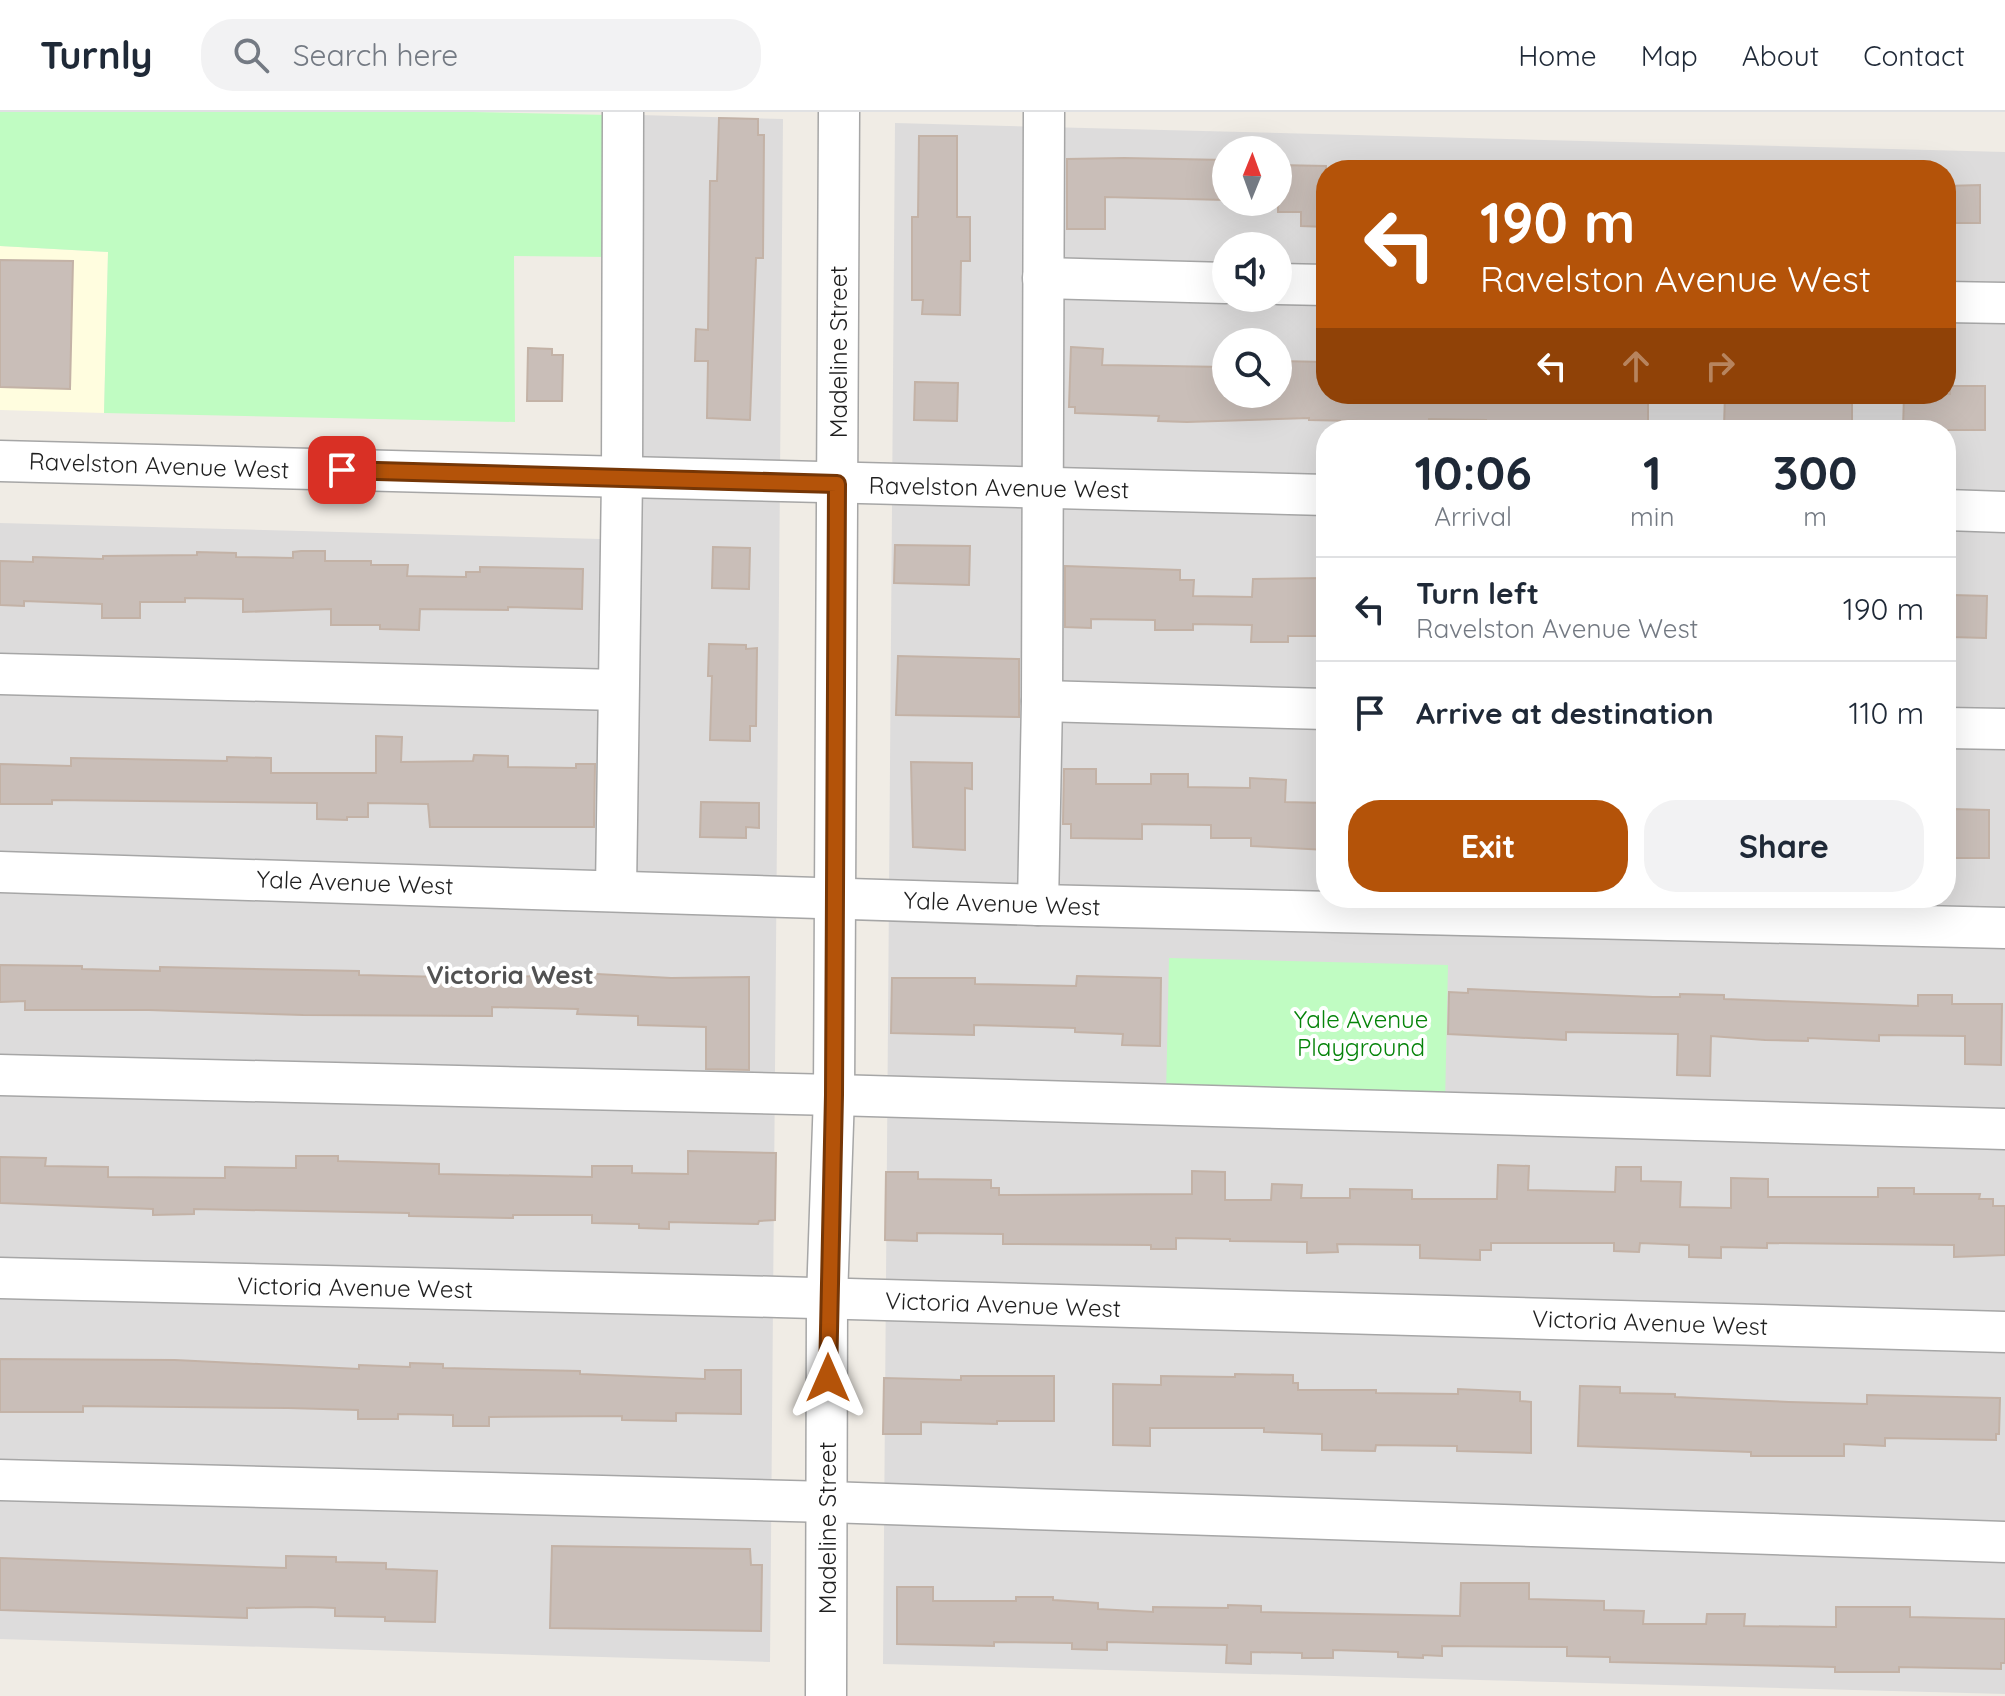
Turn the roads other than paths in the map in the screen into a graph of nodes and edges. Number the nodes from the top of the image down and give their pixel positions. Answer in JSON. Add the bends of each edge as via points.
{"nodes":[{"id":1,"x":623,"y":112,"type":"edge"},
{"id":2,"x":839,"y":112,"type":"edge"},
{"id":3,"x":1044,"y":112,"type":"edge"},
{"id":4,"x":1043,"y":278,"type":"junction"},
{"id":5,"x":1212,"y":283,"type":"edge"},
{"id":6,"x":1292,"y":284,"type":"edge"},
{"id":7,"x":1316,"y":285,"type":"edge"},
{"id":8,"x":1956,"y":302,"type":"edge"},
{"id":9,"x":2005,"y":303,"type":"edge"},
{"id":10,"x":0,"y":461,"type":"edge"},
{"id":11,"x":622,"y":478,"type":"junction"},
{"id":12,"x":837,"y":484,"type":"junction"},
{"id":13,"x":1042,"y":488,"type":"junction"},
{"id":14,"x":1316,"y":495,"type":"edge"},
{"id":15,"x":1956,"y":510,"type":"edge"},
{"id":16,"x":2005,"y":512,"type":"edge"},
{"id":17,"x":0,"y":674,"type":"edge"},
{"id":18,"x":618,"y":690,"type":"junction"},
{"id":19,"x":1042,"y":701,"type":"junction"},
{"id":20,"x":1316,"y":709,"type":"edge"},
{"id":21,"x":1956,"y":728,"type":"edge"},
{"id":22,"x":2005,"y":729,"type":"edge"},
{"id":23,"x":0,"y":872,"type":"edge"},
{"id":24,"x":616,"y":890,"type":"junction"},
{"id":25,"x":834,"y":896,"type":"junction"},
{"id":26,"x":1038,"y":905,"type":"junction"},
{"id":27,"x":2005,"y":928,"type":"edge"},
{"id":28,"x":0,"y":1075,"type":"edge"},
{"id":29,"x":834,"y":1095,"type":"junction"},
{"id":30,"x":2005,"y":1129,"type":"edge"},
{"id":31,"x":0,"y":1278,"type":"edge"},
{"id":32,"x":827,"y":1298,"type":"junction"},
{"id":33,"x":2005,"y":1332,"type":"edge"},
{"id":34,"x":0,"y":1480,"type":"edge"},
{"id":35,"x":828,"y":1502,"type":"junction"},
{"id":36,"x":2005,"y":1542,"type":"edge"},
{"id":37,"x":826,"y":1696,"type":"edge"}],
"edges":[{"from":1,"to":11,"type":"street"},
{"from":2,"to":12,"type":"street","name":"Madeline Street"},
{"from":3,"to":4,"type":"street"},
{"from":4,"to":5,"type":"street"},
{"from":4,"to":13,"type":"street"},
{"from":6,"to":7,"type":"street"},
{"from":8,"to":9,"type":"street"},
{"from":10,"to":11,"type":"street","name":"Ravelston Avenue West"},
{"from":11,"to":12,"type":"street","name":"Ravelston Avenue West"},
{"from":11,"to":18,"type":"street"},
{"from":12,"to":13,"type":"street","name":"Ravelston Avenue West"},
{"from":12,"to":25,"type":"street","name":"Madeline Street"},
{"from":13,"to":14,"type":"street","name":"Ravelston Avenue West"},
{"from":13,"to":19,"type":"street"},
{"from":15,"to":16,"type":"street"},
{"from":17,"to":18,"type":"street"},
{"from":18,"to":24,"type":"street"},
{"from":19,"to":20,"type":"street"},
{"from":19,"to":26,"type":"street"},
{"from":21,"to":22,"type":"street"},
{"from":23,"to":24,"type":"street","name":"Yale Avenue West"},
{"from":24,"to":25,"type":"street","name":"Yale Avenue West"},
{"from":25,"to":26,"type":"street","name":"Yale Avenue West"},
{"from":25,"to":29,"type":"street","name":"Madeline Street"},
{"from":26,"to":27,"type":"street","name":"Yale Avenue West"},
{"from":28,"to":29,"type":"street"},
{"from":29,"to":30,"type":"street"},
{"from":29,"to":32,"type":"street","name":"Madeline Street"},
{"from":31,"to":32,"type":"street","name":"Victoria Avenue West"},
{"from":32,"to":33,"type":"street","name":"Victoria Avenue West"},
{"from":32,"to":35,"type":"street","name":"Madeline Street"},
{"from":34,"to":35,"type":"street"},
{"from":35,"to":36,"type":"street"},
{"from":35,"to":37,"type":"street","name":"Madeline Street"}]}
